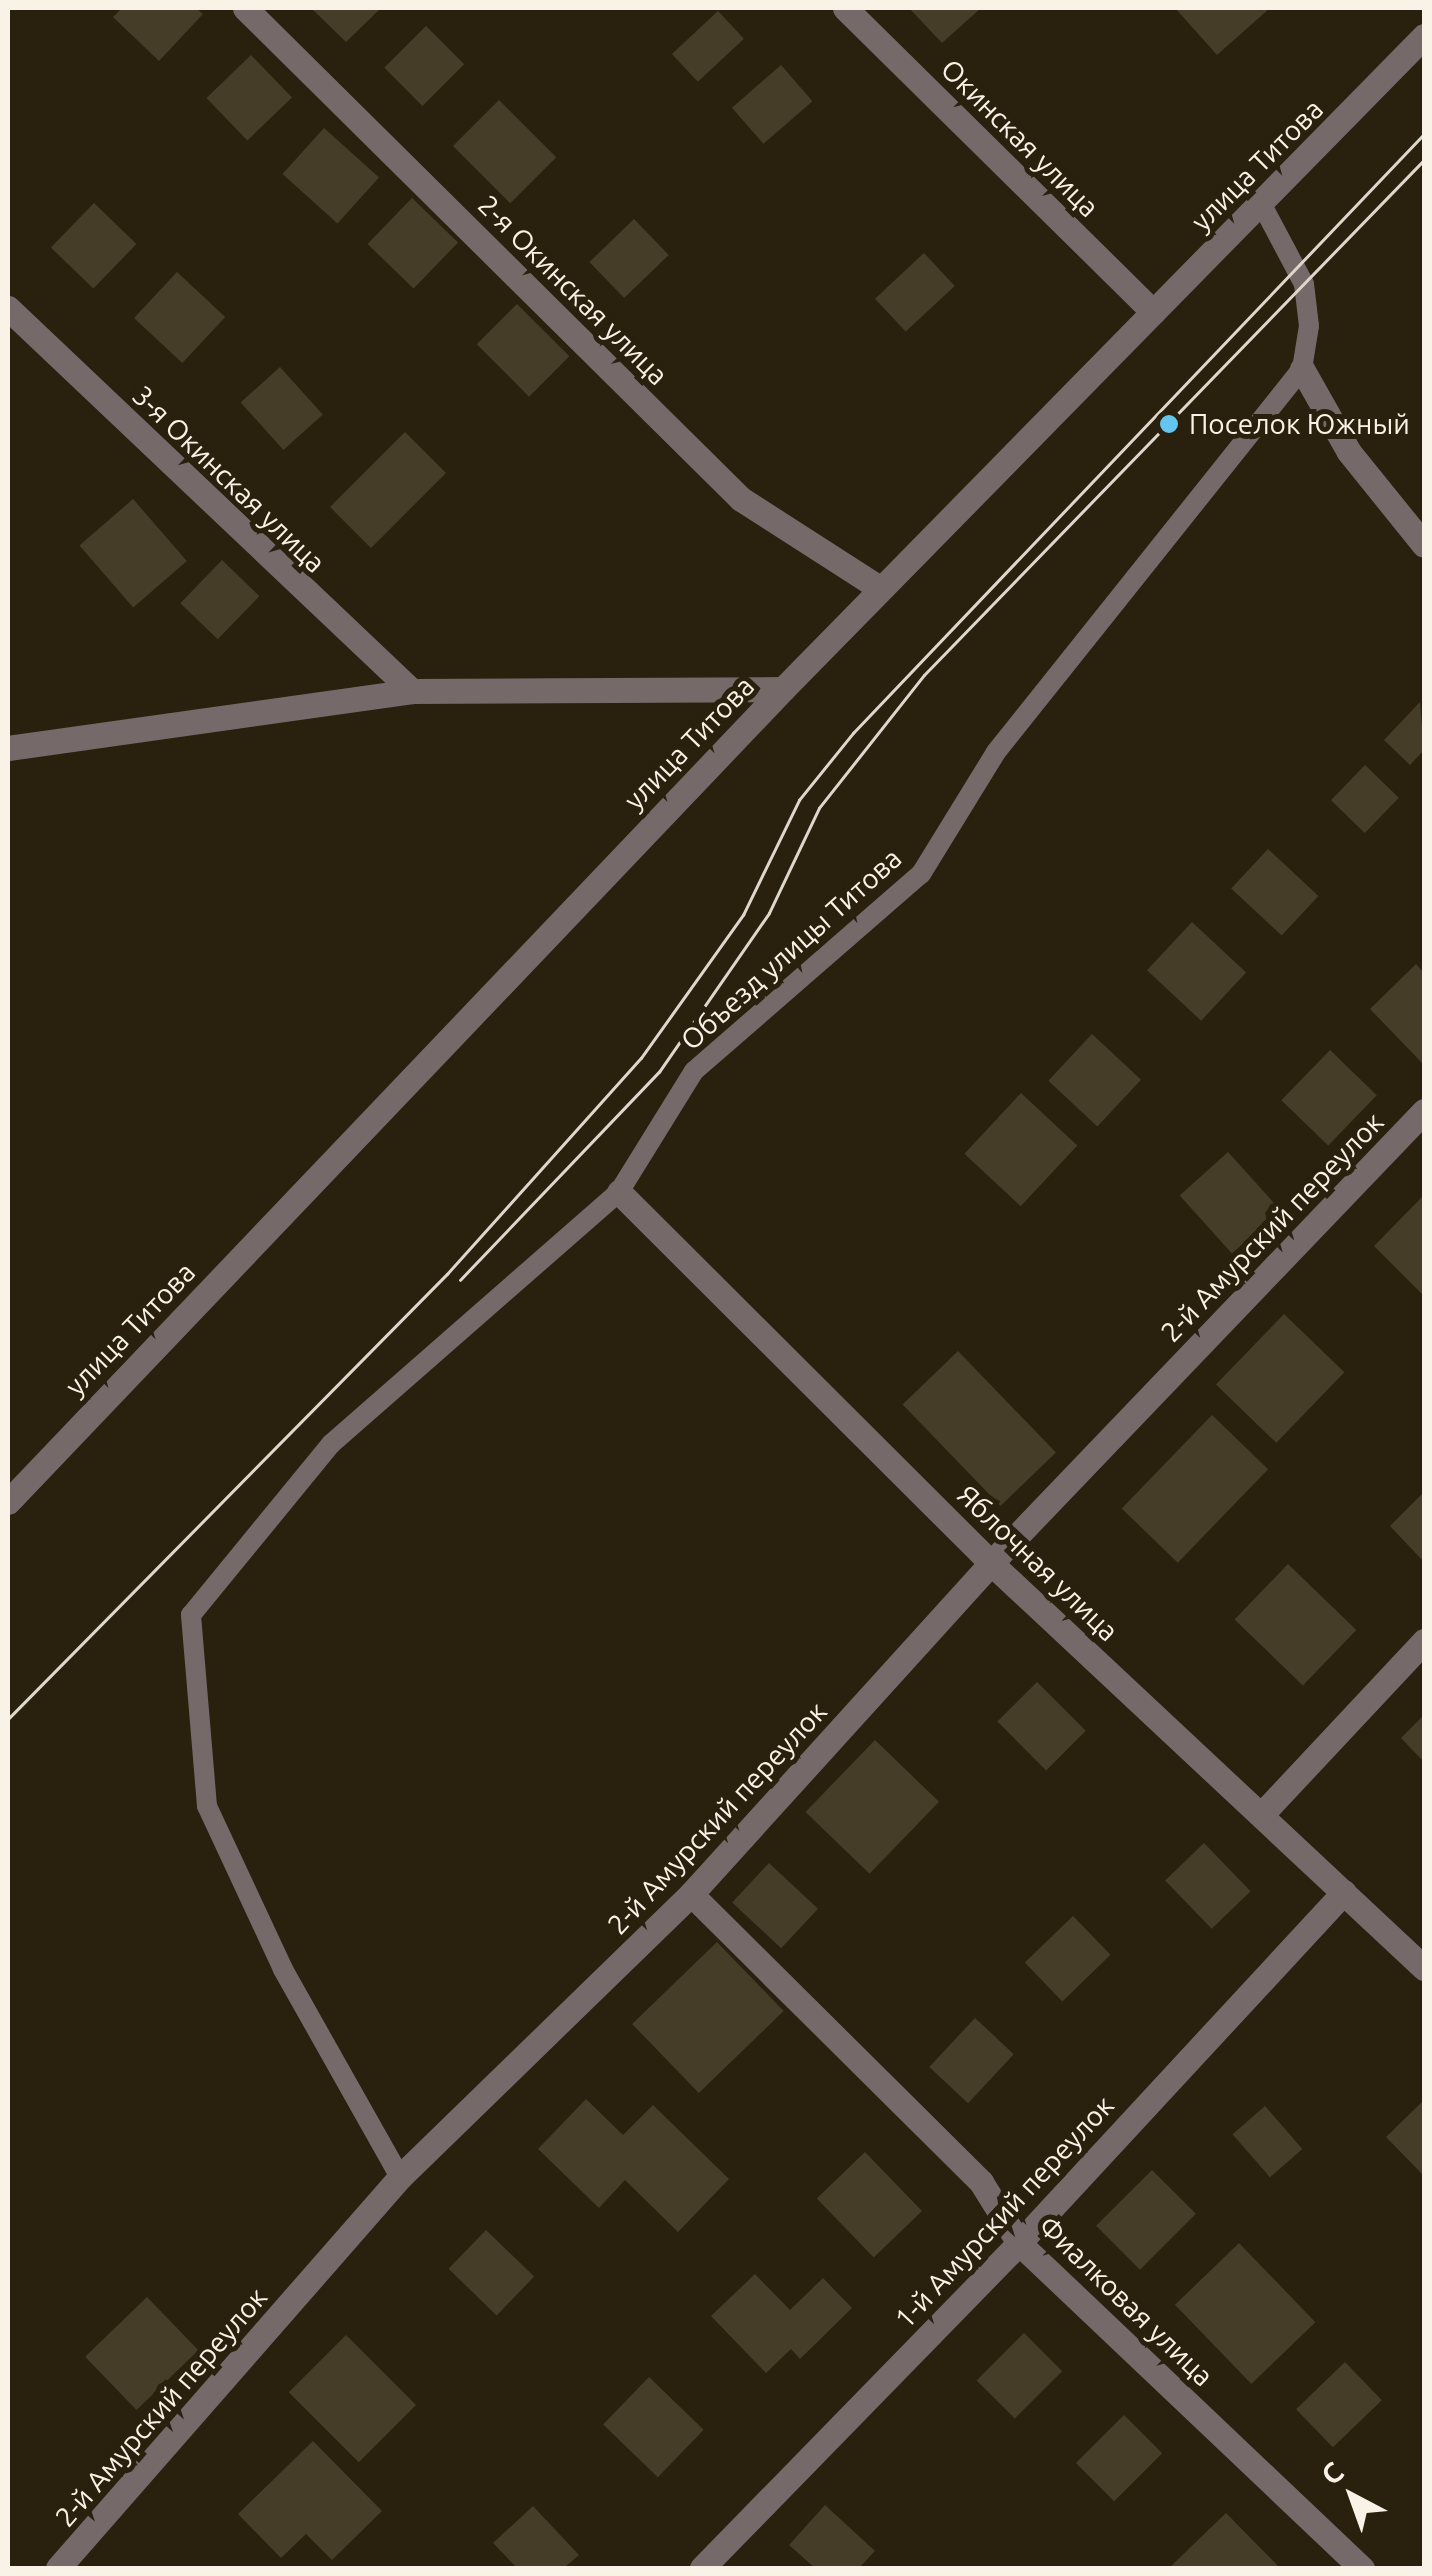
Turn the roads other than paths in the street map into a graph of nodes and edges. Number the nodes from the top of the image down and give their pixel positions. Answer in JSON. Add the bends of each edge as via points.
{"nodes":[{"id":1,"x":245,"y":8,"type":"edge"},
{"id":2,"x":845,"y":8,"type":"edge"},
{"id":3,"x":1424,"y":36,"type":"edge"},
{"id":4,"x":1262,"y":205,"type":"junction"},
{"id":5,"x":8,"y":308,"type":"edge"},
{"id":6,"x":1152,"y":312,"type":"junction"},
{"id":7,"x":1302,"y":369,"type":"junction"},
{"id":8,"x":1424,"y":545,"type":"edge"},
{"id":9,"x":881,"y":589,"type":"junction"},
{"id":10,"x":782,"y":689,"type":"junction"},
{"id":11,"x":412,"y":691,"type":"junction"},
{"id":12,"x":8,"y":748,"type":"edge"},
{"id":13,"x":1424,"y":1111,"type":"edge"},
{"id":14,"x":618,"y":1192,"type":"junction"},
{"id":15,"x":8,"y":1502,"type":"edge"},
{"id":16,"x":991,"y":1563,"type":"junction"},
{"id":17,"x":1424,"y":1641,"type":"edge"},
{"id":18,"x":1262,"y":1814,"type":"junction"},
{"id":19,"x":1344,"y":1892,"type":"junction"},
{"id":20,"x":691,"y":1894,"type":"junction"},
{"id":21,"x":1424,"y":1968,"type":"edge"},
{"id":22,"x":400,"y":2176,"type":"junction"},
{"id":23,"x":1019,"y":2242,"type":"junction"},
{"id":24,"x":58,"y":2568,"type":"edge"},
{"id":25,"x":702,"y":2568,"type":"edge"},
{"id":26,"x":1362,"y":2568,"type":"edge"}],
"edges":[{"from":1,"to":9,"type":"street","name":"2-я Окинская улица","via":[[741,499]]},
{"from":2,"to":6,"type":"street","name":"Окинская улица"},
{"from":3,"to":4,"type":"street","name":"улица Титова"},
{"from":4,"to":6,"type":"street","name":"улица Титова"},
{"from":4,"to":7,"type":"lane","via":[[1304,284],[1309,326]]},
{"from":5,"to":11,"type":"street","name":"3-я Окинская улица"},
{"from":6,"to":9,"type":"street","name":"улица Титова"},
{"from":7,"to":8,"type":"street","via":[[1350,452]]},
{"from":7,"to":14,"type":"lane","name":"Объезд улицы Титова","via":[[996,752],[921,874],[694,1071]]},
{"from":9,"to":10,"type":"street","name":"улица Титова"},
{"from":10,"to":11,"type":"street"},
{"from":10,"to":15,"type":"street","name":"улица Титова"},
{"from":11,"to":12,"type":"street"},
{"from":13,"to":16,"type":"street","name":"2-й Амурский переулок"},
{"from":14,"to":16,"type":"street","name":"Яблочная улица"},
{"from":14,"to":22,"type":"lane","name":"Объезд улицы Титова","via":[[332,1444],[190,1615],[207,1806],[282,1969]]},
{"from":16,"to":18,"type":"street","name":"Яблочная улица"},
{"from":16,"to":20,"type":"street","name":"2-й Амурский переулок"},
{"from":17,"to":18,"type":"street"},
{"from":18,"to":19,"type":"street","name":"Яблочная улица"},
{"from":19,"to":21,"type":"street","name":"Яблочная улица"},
{"from":19,"to":23,"type":"street","name":"1-й Амурский переулок"},
{"from":20,"to":22,"type":"street","name":"2-й Амурский переулок"},
{"from":20,"to":23,"type":"street","name":"Фиалковая улица","via":[[981,2182]]},
{"from":22,"to":24,"type":"street","name":"2-й Амурский переулок"},
{"from":23,"to":25,"type":"street","name":"1-й Амурский переулок"},
{"from":23,"to":26,"type":"street","name":"Фиалковая улица"}]}
